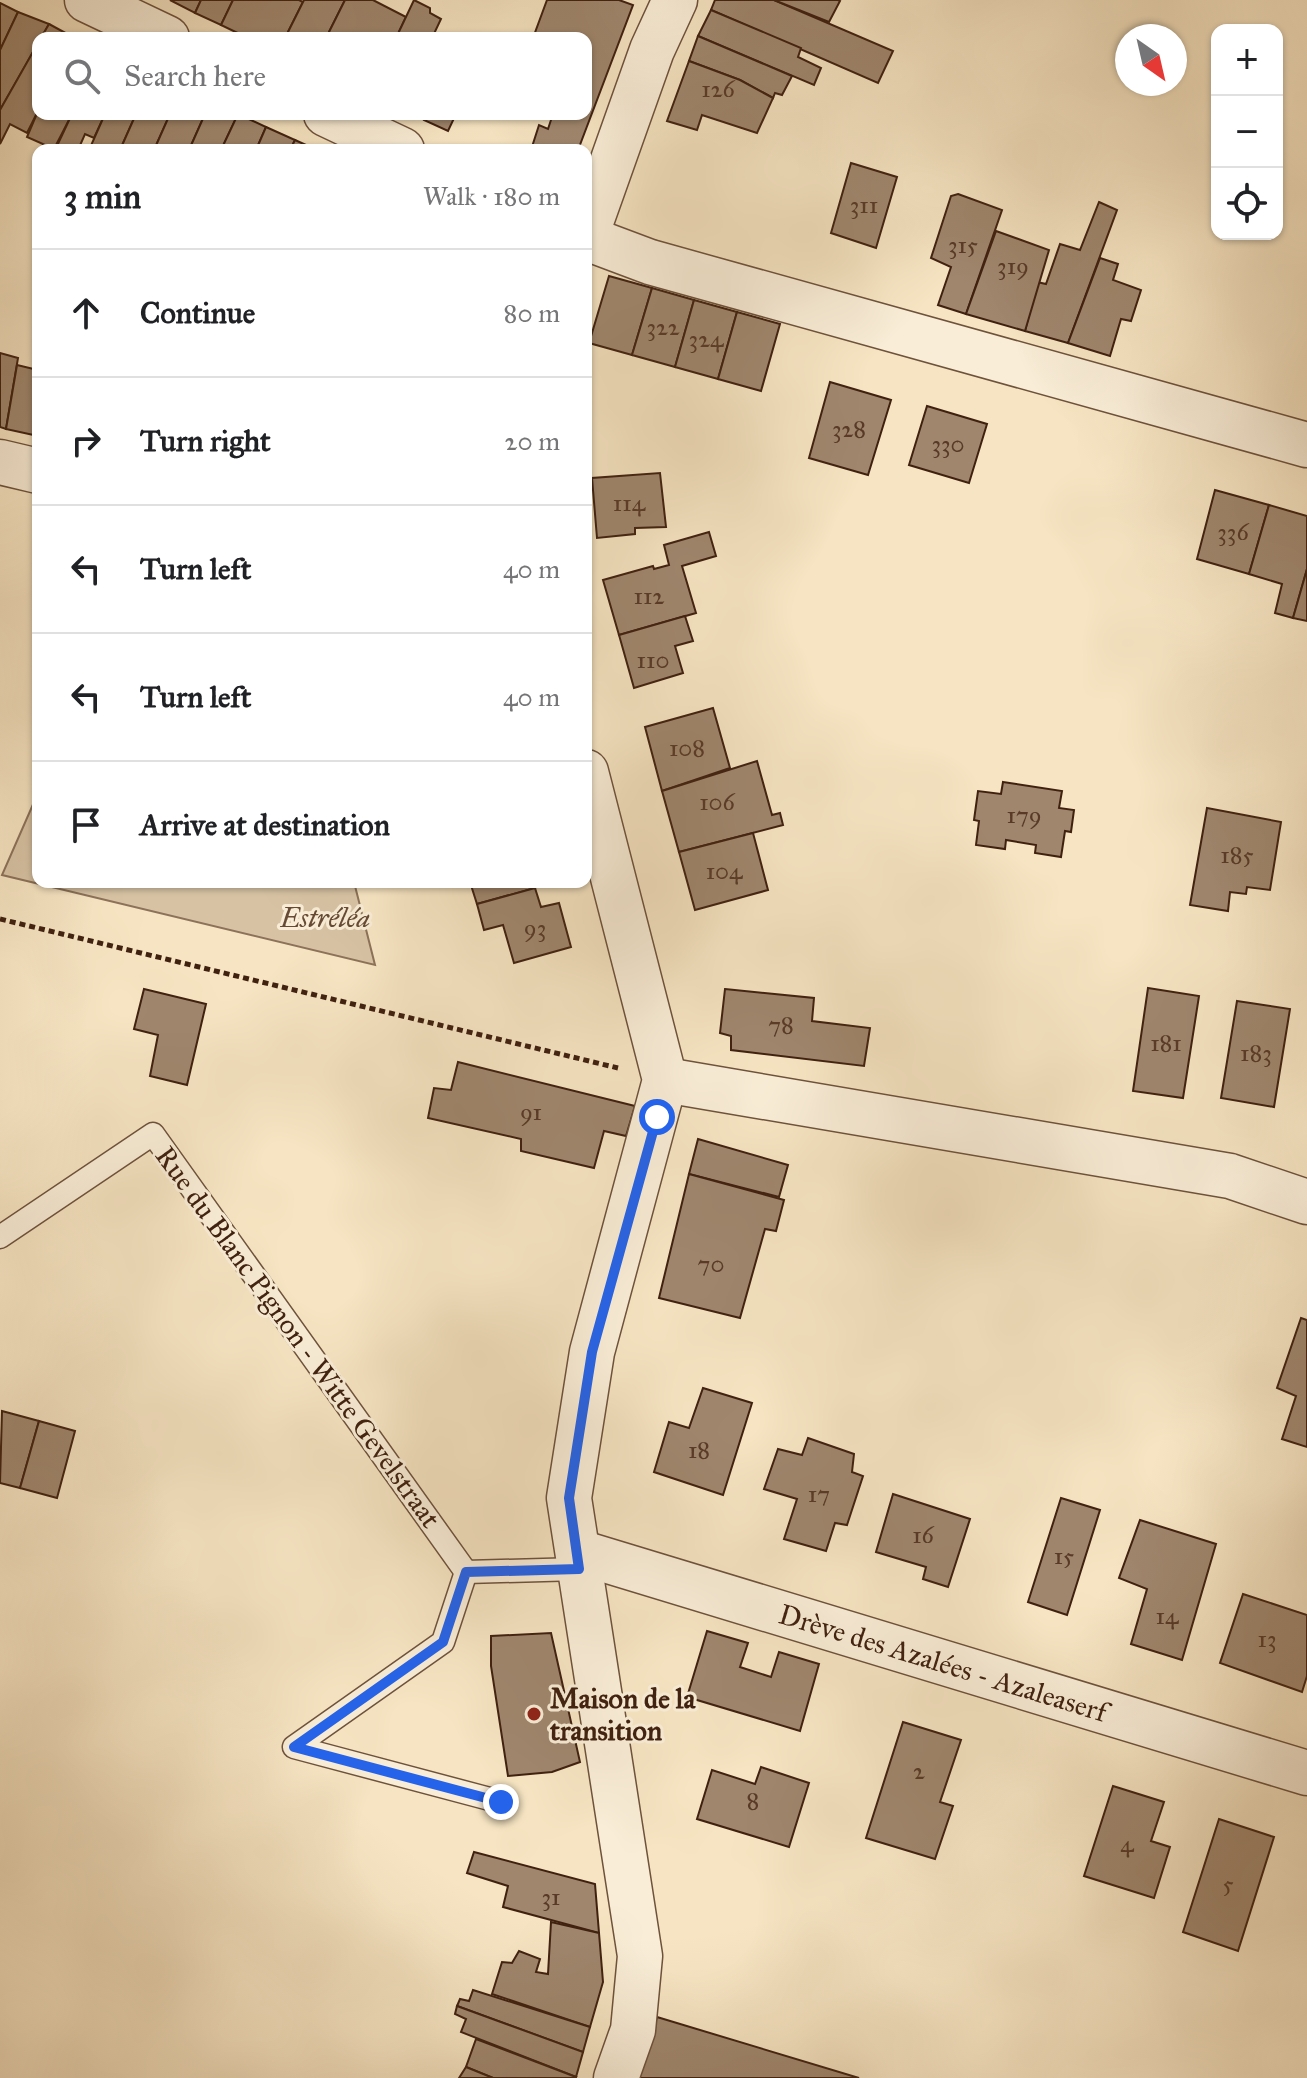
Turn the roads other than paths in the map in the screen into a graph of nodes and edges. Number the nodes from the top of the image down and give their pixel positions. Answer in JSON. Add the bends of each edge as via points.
{"nodes":[{"id":1,"x":87,"y":0,"type":"edge"},
{"id":2,"x":675,"y":0,"type":"edge"},
{"id":3,"x":154,"y":32,"type":"edge"},
{"id":4,"x":339,"y":120,"type":"edge"},
{"id":5,"x":389,"y":144,"type":"edge"},
{"id":6,"x":592,"y":220,"type":"edge"},
{"id":7,"x":592,"y":239,"type":"edge"},
{"id":8,"x":1307,"y":445,"type":"edge"},
{"id":9,"x":0,"y":462,"type":"edge"},
{"id":10,"x":32,"y":470,"type":"edge"},
{"id":11,"x":592,"y":795,"type":"edge"},
{"id":12,"x":665,"y":1080,"type":"junction"},
{"id":13,"x":1306,"y":1200,"type":"edge"},
{"id":14,"x":0,"y":1237,"type":"edge"},
{"id":15,"x":579,"y":1561,"type":"junction"},
{"id":16,"x":466,"y":1572,"type":"junction"},
{"id":17,"x":1307,"y":1773,"type":"edge"},
{"id":18,"x":501,"y":1802,"type":"dead end"},
{"id":19,"x":616,"y":2078,"type":"edge"}],
"edges":[{"from":1,"to":3,"type":"street"},
{"from":2,"to":6,"type":"street"},
{"from":4,"to":5,"type":"street"},
{"from":7,"to":8,"type":"street","via":[[663,266]]},
{"from":9,"to":10,"type":"street"},
{"from":11,"to":12,"type":"street"},
{"from":12,"to":13,"type":"street","via":[[1230,1176]]},
{"from":12,"to":15,"type":"street","via":[[592,1352],[569,1498]]},
{"from":14,"to":16,"type":"lane","name":"Rue du Blanc Pignon - Witte Gevelstraat","via":[[153,1134]]},
{"from":15,"to":16,"type":"lane"},
{"from":15,"to":17,"type":"street","name":"Drève des Azalées - Azaleaserf"},
{"from":15,"to":19,"type":"street","via":[[640,1956],[633,2030]]},
{"from":16,"to":18,"type":"lane","via":[[443,1642],[294,1747]]}]}
